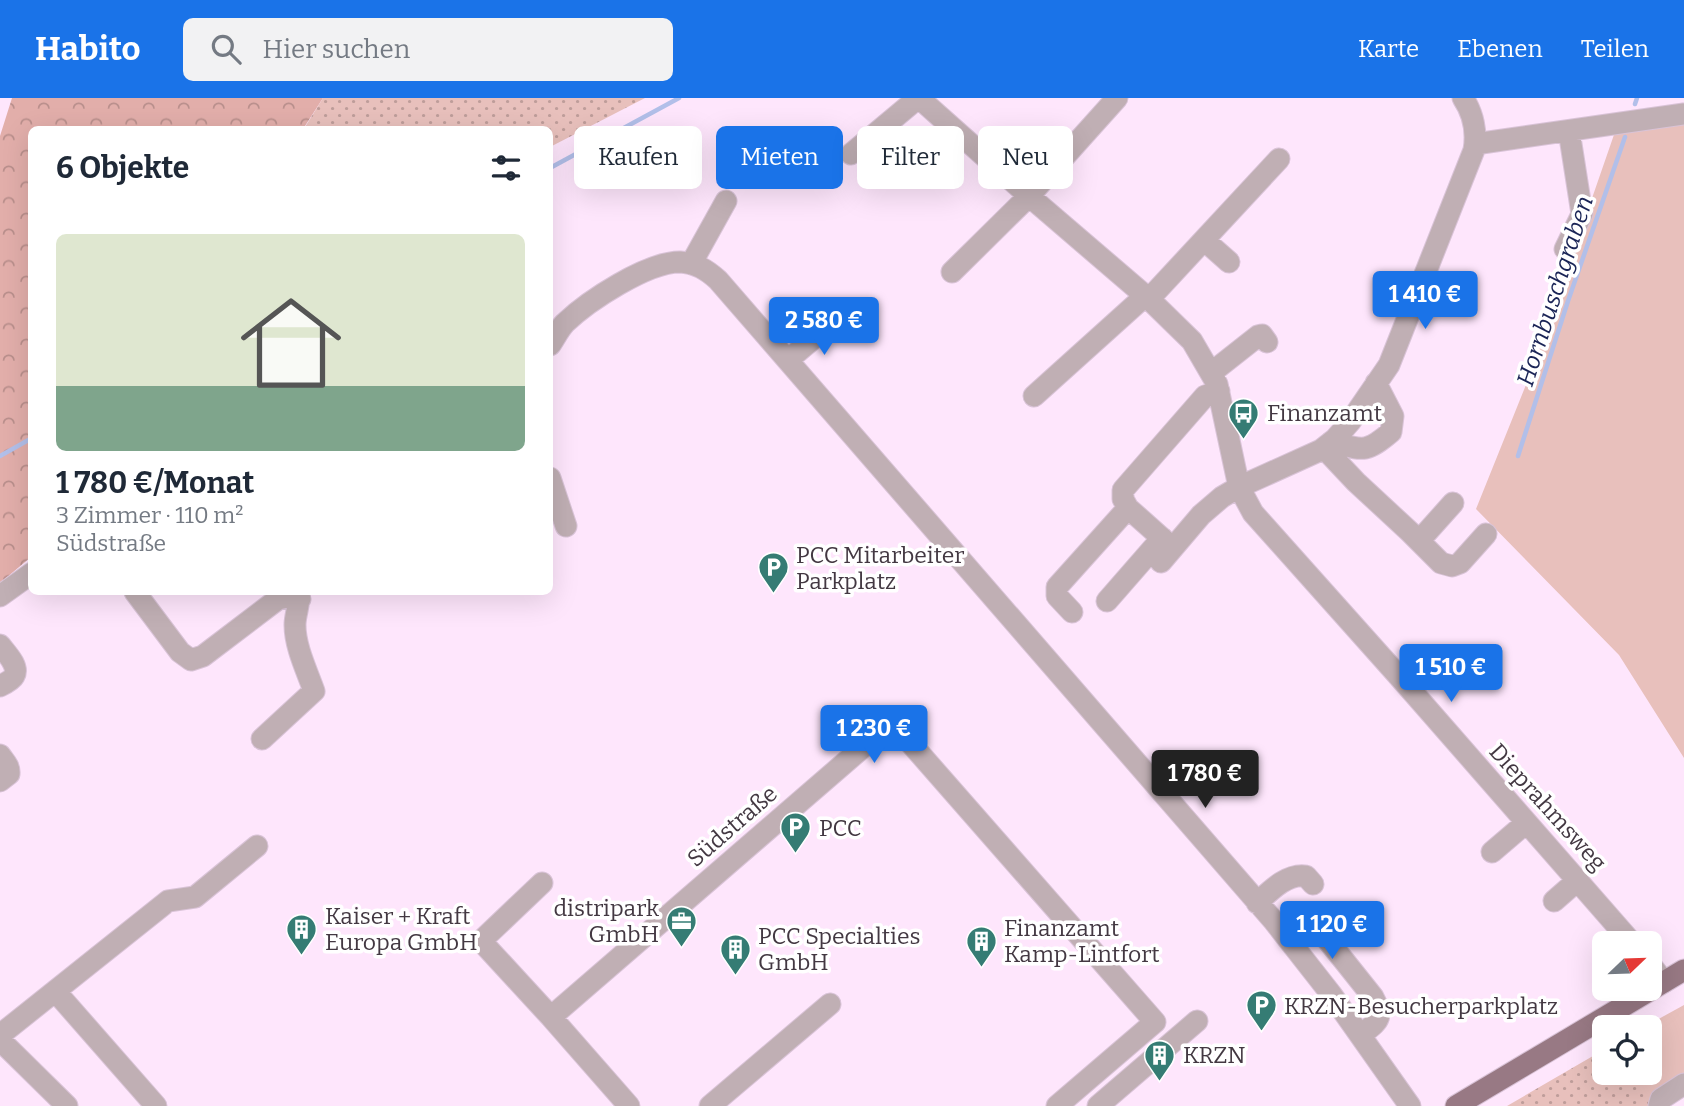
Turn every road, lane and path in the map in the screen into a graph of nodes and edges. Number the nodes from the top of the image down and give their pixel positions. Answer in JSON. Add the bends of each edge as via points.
{"nodes":[{"id":1,"x":918,"y":98,"type":"edge"},
{"id":2,"x":1117,"y":98,"type":"edge"},
{"id":3,"x":1463,"y":98,"type":"edge"},
{"id":4,"x":1684,"y":114,"type":"edge"},
{"id":5,"x":1569,"y":131,"type":"junction"},
{"id":6,"x":1475,"y":144,"type":"junction"},
{"id":7,"x":851,"y":154,"type":"dead end"},
{"id":8,"x":1279,"y":159,"type":"dead end"},
{"id":9,"x":1029,"y":196,"type":"junction"},
{"id":10,"x":726,"y":201,"type":"dead end"},
{"id":11,"x":1203,"y":240,"type":"junction"},
{"id":12,"x":1565,"y":249,"type":"dead end"},
{"id":13,"x":1229,"y":261,"type":"dead end"},
{"id":14,"x":691,"y":264,"type":"junction"},
{"id":15,"x":953,"y":272,"type":"dead end"},
{"id":16,"x":1147,"y":297,"type":"junction"},
{"id":17,"x":834,"y":321,"type":"dead end"},
{"id":18,"x":553,"y":336,"type":"edge"},
{"id":19,"x":1267,"y":342,"type":"dead end"},
{"id":20,"x":788,"y":360,"type":"junction"},
{"id":21,"x":1215,"y":382,"type":"junction"},
{"id":22,"x":1377,"y":383,"type":"junction"},
{"id":23,"x":1034,"y":396,"type":"dead end"},
{"id":24,"x":1328,"y":445,"type":"junction"},
{"id":25,"x":553,"y":487,"type":"edge"},
{"id":26,"x":1239,"y":487,"type":"junction"},
{"id":27,"x":1453,"y":503,"type":"dead end"},
{"id":28,"x":1128,"y":508,"type":"junction"},
{"id":29,"x":566,"y":526,"type":"dead end"},
{"id":30,"x":1486,"y":534,"type":"dead end"},
{"id":31,"x":1419,"y":541,"type":"junction"},
{"id":32,"x":1165,"y":550,"type":"junction"},
{"id":33,"x":28,"y":576,"type":"edge"},
{"id":34,"x":137,"y":595,"type":"edge"},
{"id":35,"x":299,"y":595,"type":"edge"},
{"id":36,"x":0,"y":596,"type":"edge"},
{"id":37,"x":1107,"y":601,"type":"dead end"},
{"id":38,"x":1072,"y":611,"type":"dead end"},
{"id":39,"x":0,"y":645,"type":"edge"},
{"id":40,"x":0,"y":686,"type":"edge"},
{"id":41,"x":262,"y":739,"type":"dead end"},
{"id":42,"x":0,"y":755,"type":"edge"},
{"id":43,"x":0,"y":781,"type":"edge"},
{"id":44,"x":1526,"y":823,"type":"junction"},
{"id":45,"x":257,"y":846,"type":"dead end"},
{"id":46,"x":1492,"y":852,"type":"dead end"},
{"id":47,"x":1577,"y":880,"type":"junction"},
{"id":48,"x":542,"y":883,"type":"dead end"},
{"id":49,"x":1313,"y":884,"type":"dead end"},
{"id":50,"x":1554,"y":901,"type":"dead end"},
{"id":51,"x":1257,"y":903,"type":"junction"},
{"id":52,"x":1622,"y":931,"type":"edge"},
{"id":53,"x":1322,"y":933,"type":"dead end"},
{"id":54,"x":1684,"y":970,"type":"edge"},
{"id":55,"x":1662,"y":979,"type":"edge"},
{"id":56,"x":1664,"y":982,"type":"junction"},
{"id":57,"x":56,"y":992,"type":"junction"},
{"id":58,"x":830,"y":1004,"type":"dead end"},
{"id":59,"x":551,"y":1017,"type":"junction"},
{"id":60,"x":1197,"y":1021,"type":"dead end"},
{"id":61,"x":1361,"y":1035,"type":"junction"},
{"id":62,"x":0,"y":1037,"type":"edge"},
{"id":63,"x":1684,"y":1084,"type":"edge"},
{"id":64,"x":67,"y":1106,"type":"edge"},
{"id":65,"x":156,"y":1106,"type":"edge"},
{"id":66,"x":629,"y":1106,"type":"edge"},
{"id":67,"x":710,"y":1106,"type":"edge"},
{"id":68,"x":1057,"y":1106,"type":"edge"},
{"id":69,"x":1098,"y":1106,"type":"edge"},
{"id":70,"x":1410,"y":1106,"type":"edge"},
{"id":71,"x":1456,"y":1106,"type":"edge"},
{"id":72,"x":1659,"y":1106,"type":"edge"}],
"edges":[{"from":1,"to":7,"type":"street","name":"Dieprahmsweg"},
{"from":1,"to":9,"type":"street","name":"Dieprahmsweg"},
{"from":2,"to":9,"type":"street"},
{"from":3,"to":6,"type":"street","via":[[1473,118]]},
{"from":4,"to":5,"type":"street"},
{"from":5,"to":6,"type":"street"},
{"from":5,"to":12,"type":"street","via":[[1582,214]]},
{"from":6,"to":22,"type":"street","via":[[1389,365]]},
{"from":8,"to":11,"type":"street"},
{"from":9,"to":15,"type":"street"},
{"from":9,"to":16,"type":"street","name":"Dieprahmsweg"},
{"from":10,"to":14,"type":"street"},
{"from":11,"to":13,"type":"street"},
{"from":11,"to":16,"type":"street"},
{"from":14,"to":18,"type":"street","via":[[678,262],[646,270],[590,302]]},
{"from":14,"to":20,"type":"street","via":[[705,268],[718,280]]},
{"from":16,"to":21,"type":"street","name":"Dieprahmsweg","via":[[1192,341]]},
{"from":16,"to":23,"type":"street"},
{"from":17,"to":20,"type":"street"},
{"from":19,"to":21,"type":"street","via":[[1258,336]]},
{"from":20,"to":51,"type":"street","via":[[839,434]]},
{"from":21,"to":26,"type":"street","name":"Dieprahmsweg"},
{"from":21,"to":28,"type":"street","via":[[1123,490]]},
{"from":22,"to":24,"type":"street"},
{"from":22,"to":24,"type":"street","via":[[1393,416],[1391,432],[1375,446],[1361,450]]},
{"from":24,"to":26,"type":"street"},
{"from":24,"to":31,"type":"street","via":[[1356,482]]},
{"from":25,"to":29,"type":"street"},
{"from":26,"to":32,"type":"street"},
{"from":26,"to":44,"type":"street","name":"Dieprahmsweg","via":[[1261,523]]},
{"from":27,"to":31,"type":"street"},
{"from":28,"to":32,"type":"street"},
{"from":28,"to":38,"type":"street","via":[[1058,587],[1057,596]]},
{"from":30,"to":31,"type":"street","via":[[1452,566],[1441,563]]},
{"from":32,"to":37,"type":"street"},
{"from":33,"to":36,"type":"street"},
{"from":34,"to":35,"type":"street","via":[[191,660],[203,656],[278,599]]},
{"from":35,"to":41,"type":"street","via":[[297,640],[314,691]]},
{"from":39,"to":40,"type":"street","via":[[16,672]]},
{"from":42,"to":43,"type":"street","via":[[9,772]]},
{"from":44,"to":46,"type":"street"},
{"from":44,"to":47,"type":"street","name":"Dieprahmsweg"},
{"from":45,"to":57,"type":"street","via":[[195,897],[168,901]]},
{"from":47,"to":50,"type":"street"},
{"from":47,"to":52,"type":"street","name":"Dieprahmsweg"},
{"from":48,"to":59,"type":"street","via":[[481,941]]},
{"from":49,"to":51,"type":"street","via":[[1306,876],[1295,876]]},
{"from":51,"to":61,"type":"street"},
{"from":53,"to":61,"type":"street","via":[[1379,1008],[1378,1020]]},
{"from":54,"to":56,"type":"main road"},
{"from":55,"to":56,"type":"street"},
{"from":56,"to":71,"type":"main road"},
{"from":57,"to":62,"type":"street"},
{"from":57,"to":65,"type":"street"},
{"from":58,"to":67,"type":"street"},
{"from":59,"to":66,"type":"street"},
{"from":59,"to":68,"type":"street","name":"Südstraße","via":[[892,722],[1155,1022]]},
{"from":60,"to":69,"type":"street"},
{"from":61,"to":70,"type":"street"},
{"from":62,"to":64,"type":"street"},
{"from":63,"to":72,"type":"street","via":[[1661,1099]]}]}
